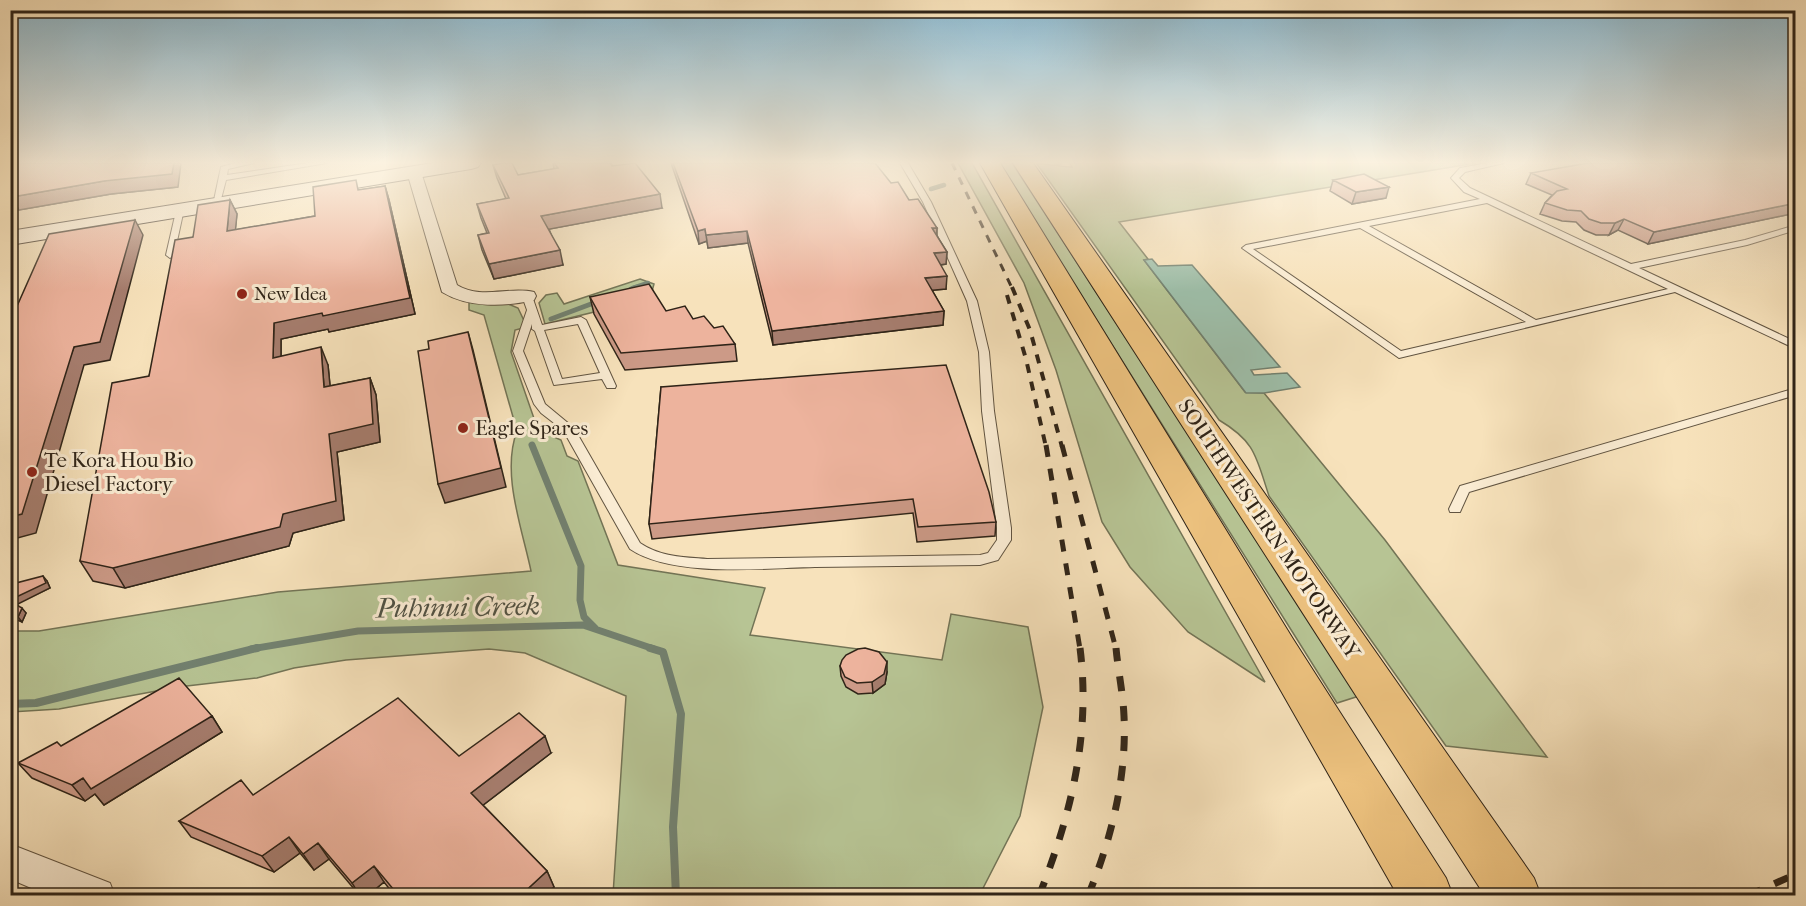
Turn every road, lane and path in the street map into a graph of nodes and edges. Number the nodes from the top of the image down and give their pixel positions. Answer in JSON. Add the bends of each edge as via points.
{"nodes":[{"id":1,"x":202,"y":205,"type":"edge"},
{"id":2,"x":432,"y":205,"type":"edge"},
{"id":3,"x":928,"y":205,"type":"edge"},
{"id":4,"x":1015,"y":205,"type":"edge"},
{"id":5,"x":1052,"y":205,"type":"edge"},
{"id":6,"x":1462,"y":205,"type":"edge"},
{"id":7,"x":1500,"y":205,"type":"edge"},
{"id":8,"x":180,"y":209,"type":"junction"},
{"id":9,"x":1361,"y":225,"type":"junction"},
{"id":10,"x":1796,"y":227,"type":"edge"},
{"id":11,"x":10,"y":238,"type":"edge"},
{"id":12,"x":170,"y":255,"type":"edge"},
{"id":13,"x":1630,"y":267,"type":"junction"},
{"id":14,"x":1678,"y":289,"type":"junction"},
{"id":15,"x":529,"y":304,"type":"junction"},
{"id":16,"x":1535,"y":323,"type":"junction"},
{"id":17,"x":537,"y":329,"type":"junction"},
{"id":18,"x":1796,"y":346,"type":"edge"},
{"id":19,"x":1796,"y":391,"type":"edge"},
{"id":20,"x":1455,"y":509,"type":"dead end"},
{"id":21,"x":10,"y":861,"type":"edge"},
{"id":22,"x":96,"y":896,"type":"edge"},
{"id":23,"x":1427,"y":896,"type":"edge"},
{"id":24,"x":1515,"y":896,"type":"edge"}],
"edges":[{"from":1,"to":8,"type":"main road"},
{"from":2,"to":15,"type":"street","via":[[449,288],[462,296]]},
{"from":3,"to":15,"type":"lane","via":[[972,302],[984,352],[1004,528],[1004,540],[993,557],[707,564],[679,562],[643,552],[635,546],[568,428],[540,404],[518,351]]},
{"from":4,"to":23,"type":"highway"},
{"from":5,"to":24,"type":"highway","name":"SOUTHWESTERN MOTORWAY"},
{"from":6,"to":9,"type":"lane"},
{"from":7,"to":13,"type":"lane"},
{"from":8,"to":11,"type":"main road"},
{"from":8,"to":12,"type":"lane"},
{"from":9,"to":16,"type":"lane"},
{"from":9,"to":16,"type":"lane","via":[[1246,248],[1399,355]]},
{"from":10,"to":13,"type":"lane","via":[[1747,242]]},
{"from":13,"to":14,"type":"lane"},
{"from":14,"to":16,"type":"lane"},
{"from":14,"to":18,"type":"lane"},
{"from":15,"to":17,"type":"lane"},
{"from":17,"to":17,"type":"lane","via":[[558,383],[609,381],[581,320]]},
{"from":19,"to":20,"type":"lane","via":[[1464,489]]},
{"from":21,"to":22,"type":"street"}]}
